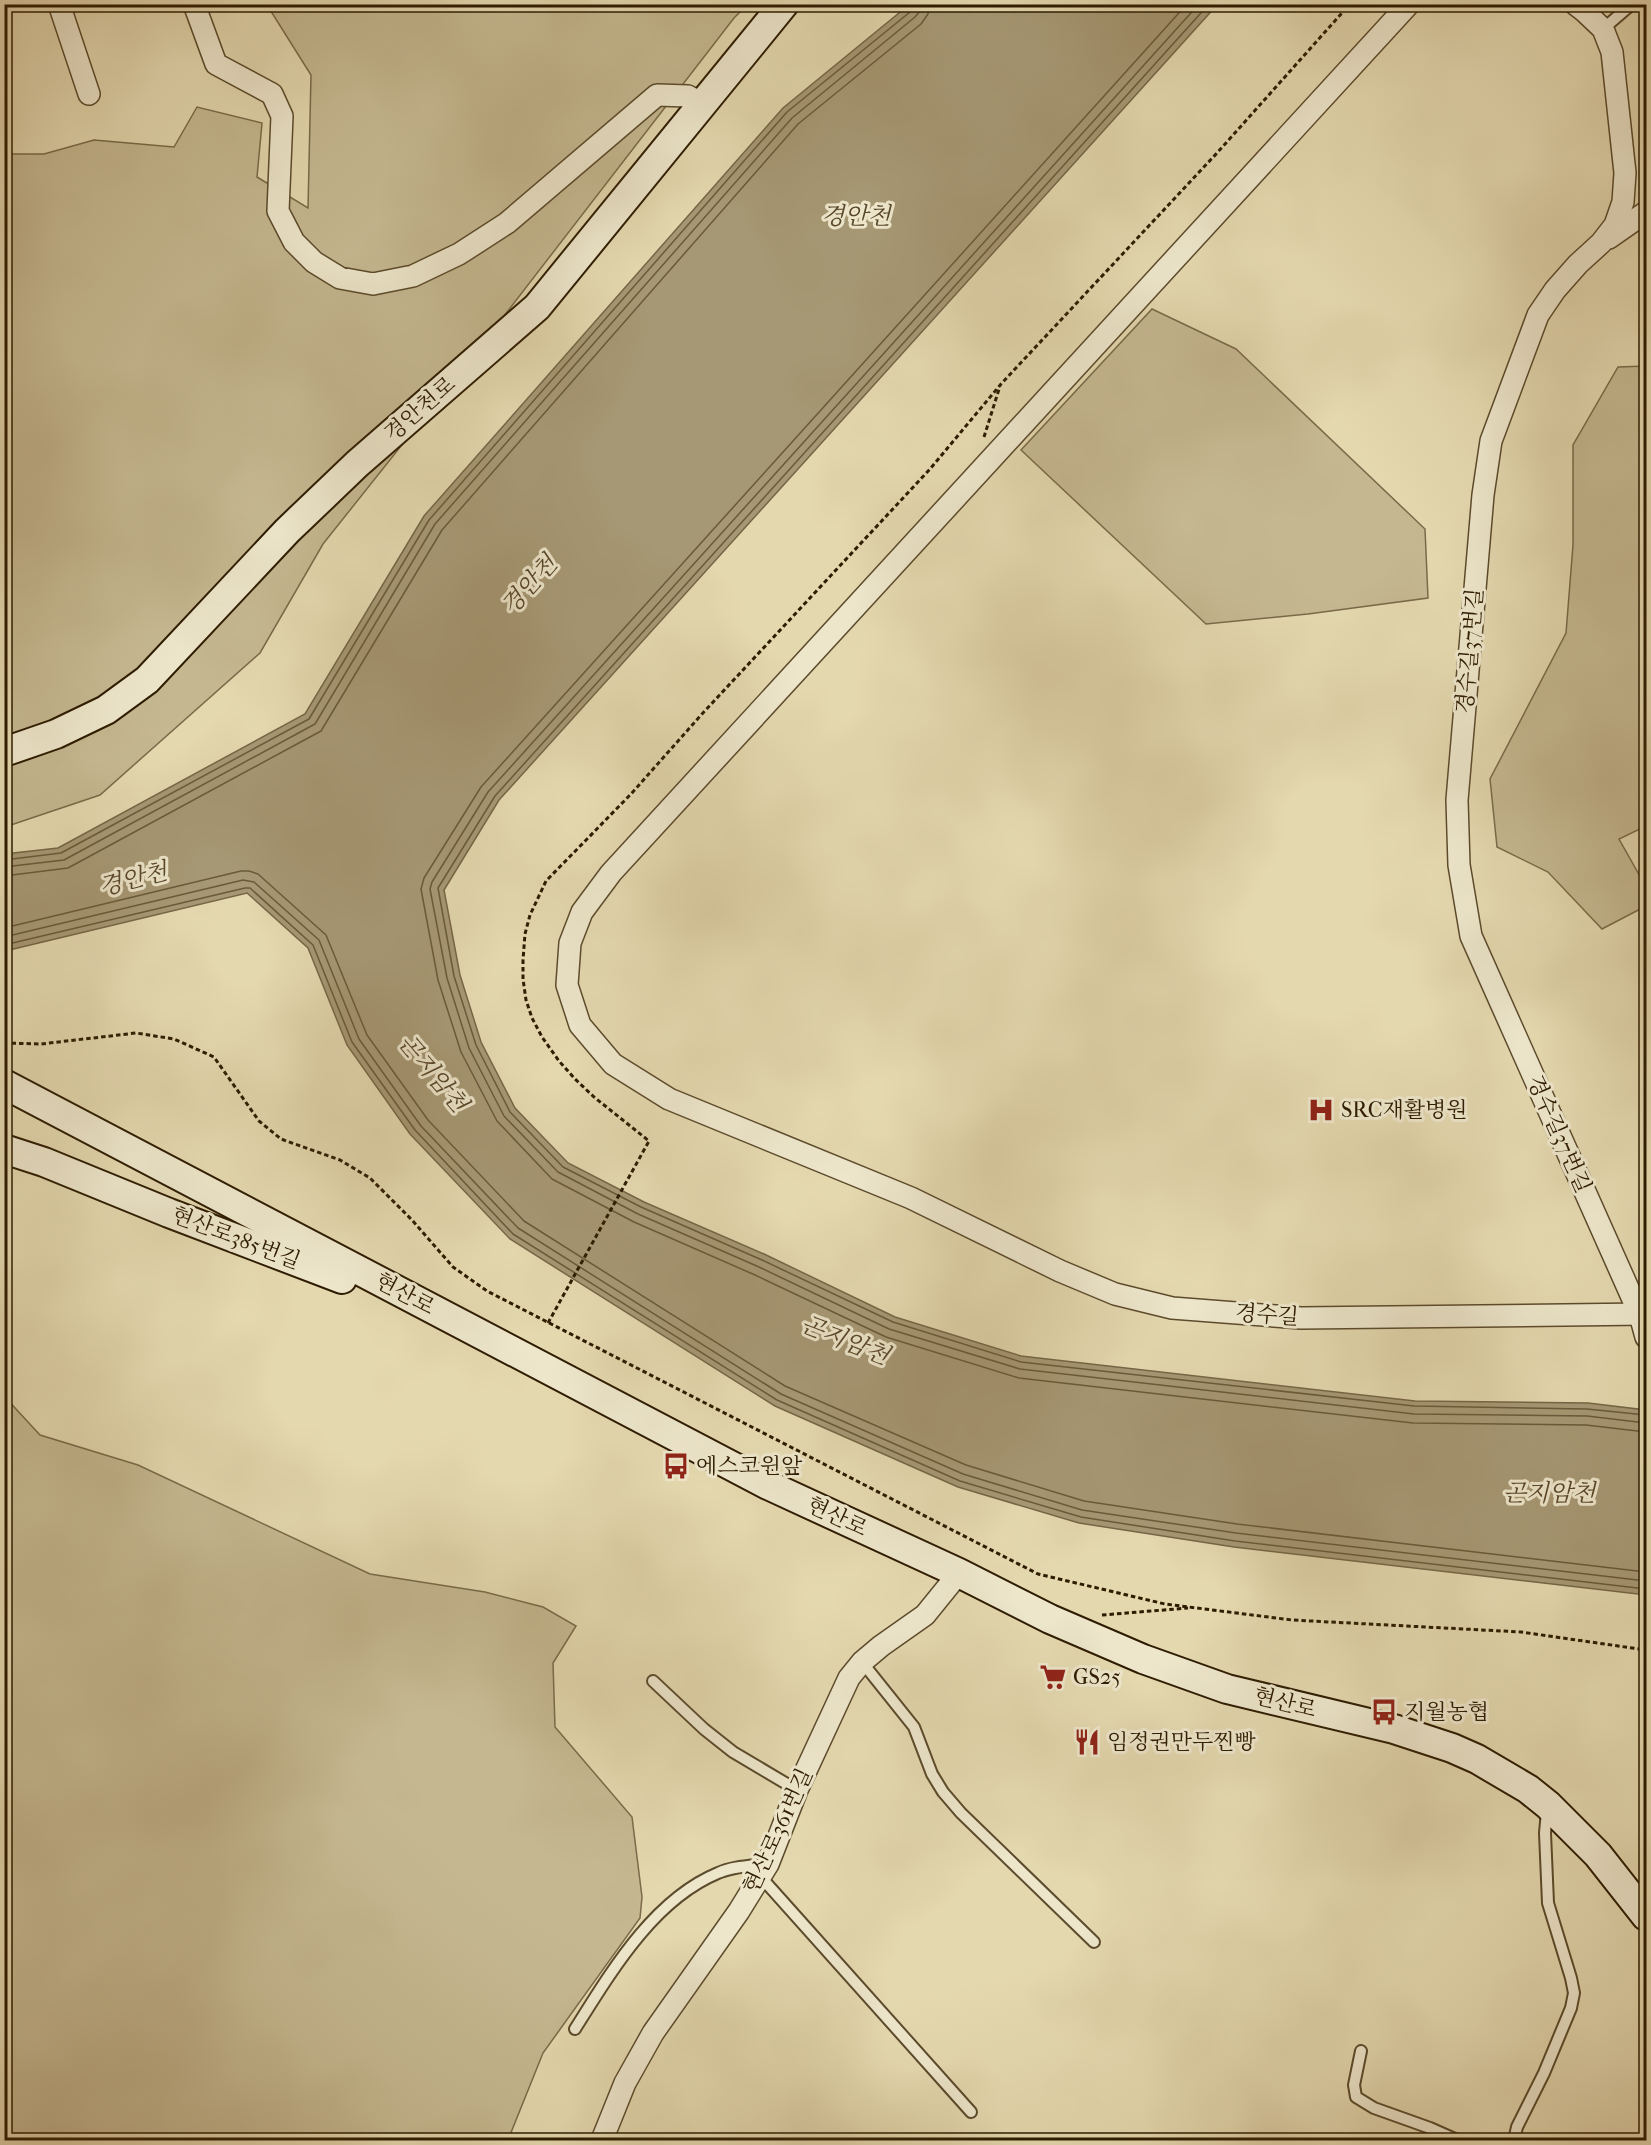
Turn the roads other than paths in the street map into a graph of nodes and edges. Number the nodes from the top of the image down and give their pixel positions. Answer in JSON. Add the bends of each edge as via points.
{"nodes":[{"id":1,"x":58,"y":4,"type":"edge"},
{"id":2,"x":194,"y":4,"type":"edge"},
{"id":3,"x":784,"y":4,"type":"edge"},
{"id":4,"x":1409,"y":4,"type":"edge"},
{"id":5,"x":1575,"y":4,"type":"edge"},
{"id":6,"x":1632,"y":4,"type":"edge"},
{"id":7,"x":1602,"y":29,"type":"junction"},
{"id":8,"x":89,"y":94,"type":"dead end"},
{"id":9,"x":703,"y":104,"type":"junction"},
{"id":10,"x":1647,"y":212,"type":"edge"},
{"id":11,"x":1601,"y":243,"type":"junction"},
{"id":12,"x":4,"y":752,"type":"edge"},
{"id":13,"x":13,"y":1088,"type":"edge"},
{"id":14,"x":4,"y":1149,"type":"edge"},
{"id":15,"x":1643,"y":1314,"type":"edge"},
{"id":16,"x":467,"y":1327,"type":"junction"},
{"id":17,"x":1647,"y":1337,"type":"edge"},
{"id":18,"x":959,"y":1573,"type":"junction"},
{"id":19,"x":862,"y":1662,"type":"junction"},
{"id":20,"x":653,"y":1681,"type":"dead end"},
{"id":21,"x":797,"y":1790,"type":"junction"},
{"id":22,"x":1548,"y":1805,"type":"junction"},
{"id":23,"x":764,"y":1870,"type":"junction"},
{"id":24,"x":1646,"y":1913,"type":"edge"},
{"id":25,"x":1094,"y":1942,"type":"dead end"},
{"id":26,"x":575,"y":2029,"type":"dead end"},
{"id":27,"x":1361,"y":2051,"type":"dead end"},
{"id":28,"x":971,"y":2112,"type":"dead end"},
{"id":29,"x":602,"y":2140,"type":"edge"},
{"id":30,"x":1457,"y":2140,"type":"edge"},
{"id":31,"x":1514,"y":2140,"type":"edge"}],
"edges":[{"from":1,"to":8,"type":"street"},
{"from":2,"to":9,"type":"street","via":[[216,64],[272,94],[282,116],[278,211],[294,242],[314,262],[340,278],[374,284],[413,276],[450,259],[507,223],[657,95],[688,96]]},
{"from":3,"to":9,"type":"street","name":"경안천로"},
{"from":4,"to":15,"type":"street","name":"경수길","via":[[611,873],[582,912],[570,942],[567,986],[580,1025],[613,1064],[669,1099],[911,1198],[1115,1294],[1172,1308],[1301,1318]]},
{"from":5,"to":7,"type":"street","name":"경수길37번길"},
{"from":6,"to":7,"type":"lane"},
{"from":7,"to":11,"type":"street","name":"경수길37번길","via":[[1612,52],[1624,173],[1623,202],[1616,225]]},
{"from":9,"to":12,"type":"street","name":"경안천로","via":[[537,307],[357,464],[287,531],[147,680],[106,710],[56,734]]},
{"from":10,"to":11,"type":"street"},
{"from":11,"to":15,"type":"street","name":"경수길37번길","via":[[1562,281],[1538,315],[1491,441],[1457,800],[1459,865],[1471,936]]},
{"from":13,"to":16,"type":"street","name":"현산로"},
{"from":14,"to":16,"type":"street","name":"현산로385번길"},
{"from":15,"to":17,"type":"street","name":"경수길37번길"},
{"from":16,"to":18,"type":"street","name":"현산로","via":[[768,1485]]},
{"from":18,"to":19,"type":"street","name":"현산로361번길","via":[[925,1615]]},
{"from":18,"to":22,"type":"street","name":"현산로","via":[[1050,1619],[1227,1689],[1394,1728],[1452,1748],[1504,1774]]},
{"from":19,"to":21,"type":"street","name":"현산로361번길","via":[[849,1678]]},
{"from":19,"to":25,"type":"lane","via":[[914,1727],[943,1792]]},
{"from":20,"to":21,"type":"lane","via":[[733,1752]]},
{"from":21,"to":23,"type":"street","name":"현산로361번길"},
{"from":22,"to":24,"type":"street","name":"현산로","via":[[1598,1855]]},
{"from":22,"to":31,"type":"lane","via":[[1548,1903],[1574,1993]]},
{"from":23,"to":26,"type":"lane","via":[[743,1866],[719,1872],[669,1904],[616,1963]]},
{"from":23,"to":28,"type":"lane"},
{"from":23,"to":29,"type":"street","name":"현산로361번길","via":[[740,1911],[653,2033],[625,2083]]},
{"from":27,"to":30,"type":"lane","via":[[1354,2085],[1356,2097],[1374,2108]]}]}
